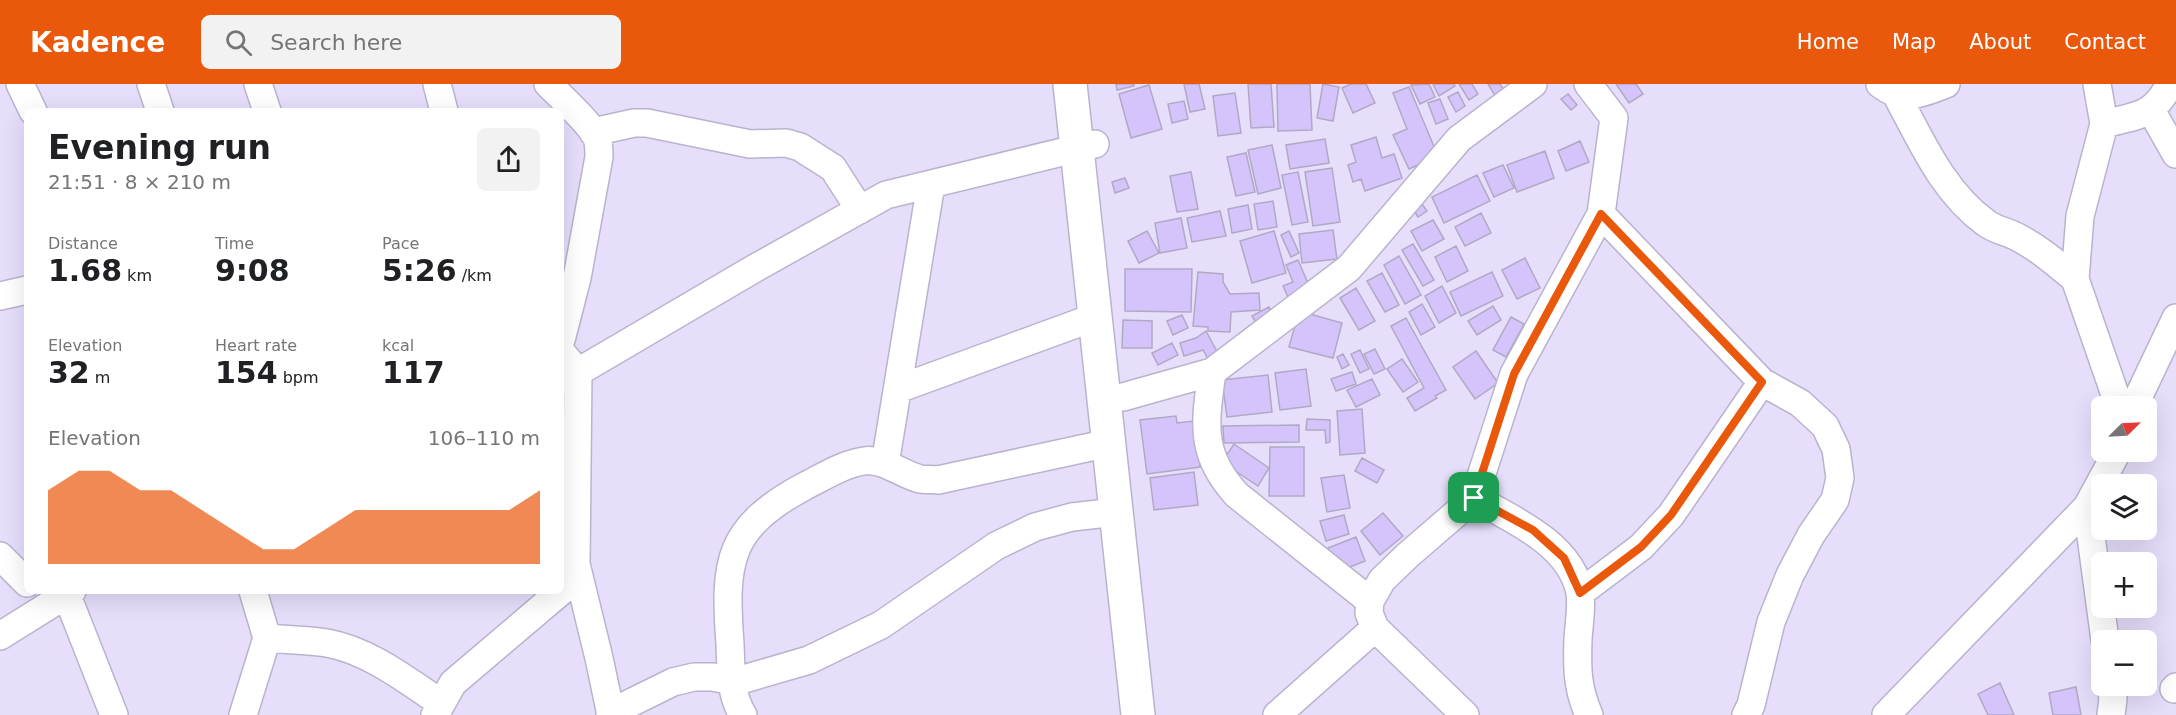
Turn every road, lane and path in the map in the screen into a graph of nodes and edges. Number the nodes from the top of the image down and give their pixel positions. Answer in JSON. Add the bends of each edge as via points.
{"nodes":[{"id":1,"x":20,"y":84,"type":"edge"},
{"id":2,"x":151,"y":84,"type":"edge"},
{"id":3,"x":258,"y":84,"type":"edge"},
{"id":4,"x":437,"y":84,"type":"edge"},
{"id":5,"x":548,"y":84,"type":"edge"},
{"id":6,"x":1070,"y":84,"type":"edge"},
{"id":7,"x":1089,"y":84,"type":"edge"},
{"id":8,"x":1533,"y":84,"type":"edge"},
{"id":9,"x":1588,"y":84,"type":"edge"},
{"id":10,"x":1946,"y":84,"type":"edge"},
{"id":11,"x":2097,"y":84,"type":"edge"},
{"id":12,"x":2170,"y":84,"type":"edge"},
{"id":13,"x":1888,"y":89,"type":"edge"},
{"id":14,"x":32,"y":108,"type":"edge"},
{"id":15,"x":159,"y":108,"type":"edge"},
{"id":16,"x":266,"y":108,"type":"edge"},
{"id":17,"x":443,"y":108,"type":"edge"},
{"id":18,"x":2151,"y":110,"type":"junction"},
{"id":19,"x":2104,"y":124,"type":"junction"},
{"id":20,"x":593,"y":132,"type":"junction"},
{"id":21,"x":1086,"y":146,"type":"junction"},
{"id":22,"x":2176,"y":154,"type":"edge"},
{"id":23,"x":930,"y":184,"type":"junction"},
{"id":24,"x":860,"y":210,"type":"junction"},
{"id":25,"x":1601,"y":214,"type":"junction"},
{"id":26,"x":2076,"y":279,"type":"junction"},
{"id":27,"x":24,"y":291,"type":"edge"},
{"id":28,"x":0,"y":296,"type":"edge"},
{"id":29,"x":1095,"y":317,"type":"junction"},
{"id":30,"x":2176,"y":318,"type":"edge"},
{"id":31,"x":564,"y":329,"type":"edge"},
{"id":32,"x":564,"y":360,"type":"edge"},
{"id":33,"x":1212,"y":372,"type":"junction"},
{"id":34,"x":570,"y":377,"type":"edge"},
{"id":35,"x":1762,"y":382,"type":"junction"},
{"id":36,"x":898,"y":389,"type":"junction"},
{"id":37,"x":2116,"y":396,"type":"edge"},
{"id":38,"x":2139,"y":396,"type":"edge"},
{"id":39,"x":1123,"y":397,"type":"junction"},
{"id":40,"x":1109,"y":443,"type":"junction"},
{"id":41,"x":2112,"y":462,"type":"edge"},
{"id":42,"x":885,"y":464,"type":"junction"},
{"id":43,"x":1474,"y":498,"type":"junction"},
{"id":44,"x":2087,"y":507,"type":"junction"},
{"id":45,"x":1116,"y":512,"type":"junction"},
{"id":46,"x":0,"y":556,"type":"edge"},
{"id":47,"x":579,"y":576,"type":"junction"},
{"id":48,"x":24,"y":580,"type":"edge"},
{"id":49,"x":564,"y":589,"type":"edge"},
{"id":50,"x":1580,"y":593,"type":"junction"},
{"id":51,"x":254,"y":594,"type":"edge"},
{"id":52,"x":558,"y":594,"type":"edge"},
{"id":53,"x":56,"y":595,"type":"edge"},
{"id":54,"x":1370,"y":601,"type":"junction"},
{"id":55,"x":1375,"y":628,"type":"junction"},
{"id":56,"x":2104,"y":630,"type":"edge"},
{"id":57,"x":0,"y":636,"type":"edge"},
{"id":58,"x":267,"y":638,"type":"junction"},
{"id":59,"x":732,"y":681,"type":"junction"},
{"id":60,"x":2113,"y":696,"type":"edge"},
{"id":61,"x":438,"y":709,"type":"edge"},
{"id":62,"x":610,"y":714,"type":"edge"},
{"id":63,"x":114,"y":715,"type":"edge"},
{"id":64,"x":243,"y":715,"type":"edge"},
{"id":65,"x":743,"y":715,"type":"edge"},
{"id":66,"x":1138,"y":715,"type":"edge"},
{"id":67,"x":1157,"y":715,"type":"edge"},
{"id":68,"x":1277,"y":715,"type":"edge"},
{"id":69,"x":1465,"y":715,"type":"edge"},
{"id":70,"x":1589,"y":715,"type":"edge"},
{"id":71,"x":1746,"y":715,"type":"edge"},
{"id":72,"x":1886,"y":715,"type":"edge"},
{"id":73,"x":2111,"y":715,"type":"edge"}],
"edges":[{"from":1,"to":14,"type":"street"},
{"from":2,"to":15,"type":"street"},
{"from":3,"to":16,"type":"street"},
{"from":4,"to":17,"type":"street"},
{"from":5,"to":20,"type":"street"},
{"from":6,"to":21,"type":"street"},
{"from":7,"to":21,"type":"street"},
{"from":8,"to":33,"type":"street","via":[[1459,139],[1349,268]]},
{"from":9,"to":25,"type":"street","via":[[1614,118]]},
{"from":10,"to":13,"type":"street","via":[[1910,95]]},
{"from":11,"to":19,"type":"street"},
{"from":12,"to":18,"type":"street"},
{"from":13,"to":26,"type":"street","via":[[1939,173],[1963,204],[1988,224],[2041,250]]},
{"from":18,"to":19,"type":"street"},
{"from":18,"to":22,"type":"street"},
{"from":19,"to":26,"type":"street","via":[[2080,216]]},
{"from":20,"to":24,"type":"street","via":[[647,123],[750,144],[786,143],[800,147],[833,168]]},
{"from":20,"to":31,"type":"street","via":[[599,157],[578,278]]},
{"from":21,"to":23,"type":"street"},
{"from":21,"to":29,"type":"street"},
{"from":21,"to":39,"type":"street"},
{"from":23,"to":24,"type":"street","via":[[886,195]]},
{"from":23,"to":36,"type":"street"},
{"from":24,"to":34,"type":"street"},
{"from":25,"to":35,"type":"street"},
{"from":25,"to":43,"type":"street","via":[[1514,374]]},
{"from":26,"to":37,"type":"street"},
{"from":27,"to":28,"type":"street"},
{"from":29,"to":36,"type":"street"},
{"from":29,"to":40,"type":"street"},
{"from":30,"to":38,"type":"street"},
{"from":32,"to":34,"type":"street"},
{"from":33,"to":39,"type":"street"},
{"from":33,"to":54,"type":"street","via":[[1206,416],[1208,445],[1226,484]]},
{"from":34,"to":47,"type":"street"},
{"from":35,"to":50,"type":"street","via":[[1671,515],[1641,547]]},
{"from":35,"to":71,"type":"street","via":[[1800,403],[1825,426],[1836,449],[1840,478],[1835,500],[1790,575],[1771,622]]},
{"from":36,"to":42,"type":"street"},
{"from":39,"to":67,"type":"street"},
{"from":40,"to":42,"type":"street","via":[[938,480],[921,479]]},
{"from":40,"to":45,"type":"street"},
{"from":41,"to":44,"type":"street"},
{"from":42,"to":59,"type":"street","via":[[865,460],[836,470],[782,499],[756,518],[744,533],[734,553],[730,574]]},
{"from":43,"to":50,"type":"street","via":[[1533,530],[1564,558]]},
{"from":43,"to":54,"type":"street","via":[[1382,580]]},
{"from":44,"to":56,"type":"street"},
{"from":44,"to":72,"type":"street"},
{"from":45,"to":59,"type":"street","via":[[1072,517],[1035,527],[996,546],[881,625],[810,660]]},
{"from":45,"to":66,"type":"street"},
{"from":46,"to":48,"type":"street"},
{"from":47,"to":49,"type":"street"},
{"from":47,"to":62,"type":"street"},
{"from":50,"to":70,"type":"street","via":[[1578,678],[1580,696]]},
{"from":51,"to":58,"type":"street"},
{"from":52,"to":61,"type":"street","via":[[453,683]]},
{"from":53,"to":57,"type":"street"},
{"from":53,"to":63,"type":"street"},
{"from":54,"to":55,"type":"street","via":[[1369,613]]},
{"from":55,"to":68,"type":"street"},
{"from":55,"to":69,"type":"street"},
{"from":58,"to":61,"type":"street","via":[[328,644],[359,653],[394,671]]},
{"from":58,"to":64,"type":"street"},
{"from":59,"to":62,"type":"street","via":[[694,677],[673,682]]},
{"from":59,"to":65,"type":"street"},
{"from":60,"to":73,"type":"street"}]}
